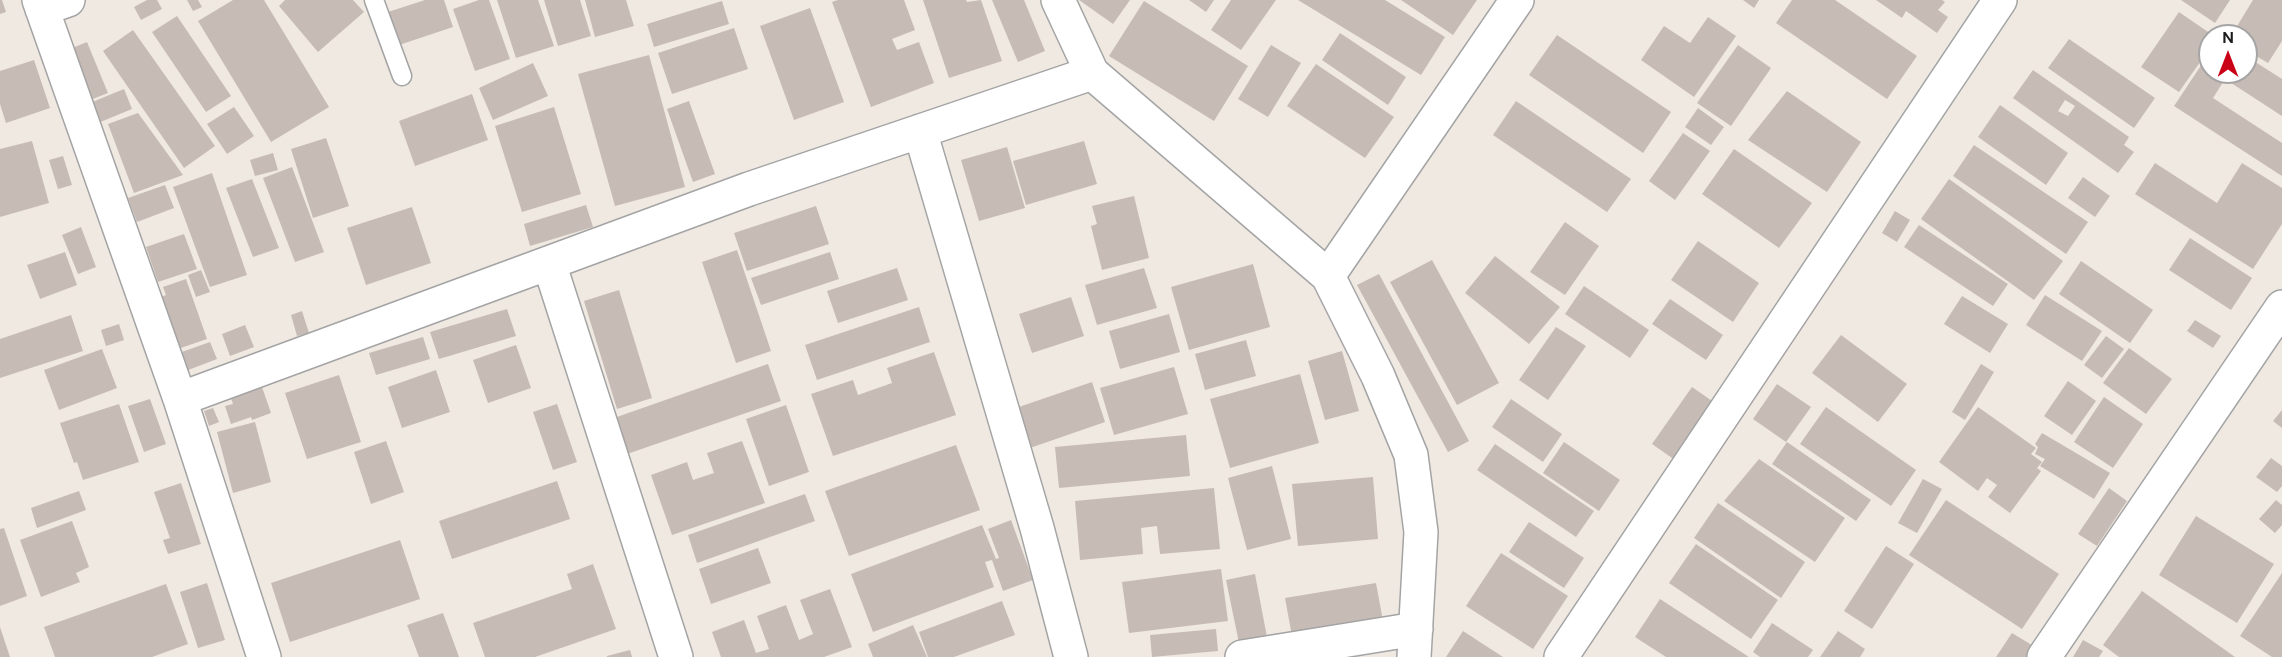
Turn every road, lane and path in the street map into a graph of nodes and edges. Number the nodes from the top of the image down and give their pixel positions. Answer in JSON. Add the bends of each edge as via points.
{"nodes":[{"id":1,"x":374,"y":0,"type":"edge"},
{"id":2,"x":1058,"y":0,"type":"edge"},
{"id":3,"x":1517,"y":0,"type":"edge"},
{"id":4,"x":2000,"y":0,"type":"edge"},
{"id":5,"x":49,"y":3,"type":"edge"},
{"id":6,"x":1092,"y":72,"type":"junction"},
{"id":7,"x":402,"y":76,"type":"dead end"},
{"id":8,"x":920,"y":131,"type":"junction"},
{"id":9,"x":549,"y":263,"type":"junction"},
{"id":10,"x":1328,"y":276,"type":"junction"},
{"id":11,"x":2282,"y":306,"type":"edge"},
{"id":12,"x":180,"y":399,"type":"junction"},
{"id":13,"x":1415,"y":643,"type":"edge"},
{"id":14,"x":264,"y":657,"type":"edge"},
{"id":15,"x":676,"y":657,"type":"edge"},
{"id":16,"x":1071,"y":657,"type":"edge"},
{"id":17,"x":1242,"y":657,"type":"edge"},
{"id":18,"x":1561,"y":657,"type":"edge"},
{"id":19,"x":2044,"y":657,"type":"edge"}],
"edges":[{"from":1,"to":7,"type":"lane"},
{"from":2,"to":6,"type":"street"},
{"from":3,"to":10,"type":"street"},
{"from":4,"to":18,"type":"street"},
{"from":5,"to":12,"type":"street"},
{"from":6,"to":8,"type":"street"},
{"from":6,"to":10,"type":"street"},
{"from":8,"to":9,"type":"street"},
{"from":8,"to":16,"type":"street"},
{"from":9,"to":12,"type":"street"},
{"from":9,"to":15,"type":"street"},
{"from":10,"to":13,"type":"street","via":[[1378,376],[1411,455],[1421,532]]},
{"from":11,"to":19,"type":"street"},
{"from":12,"to":14,"type":"street"},
{"from":13,"to":17,"type":"street"}]}
